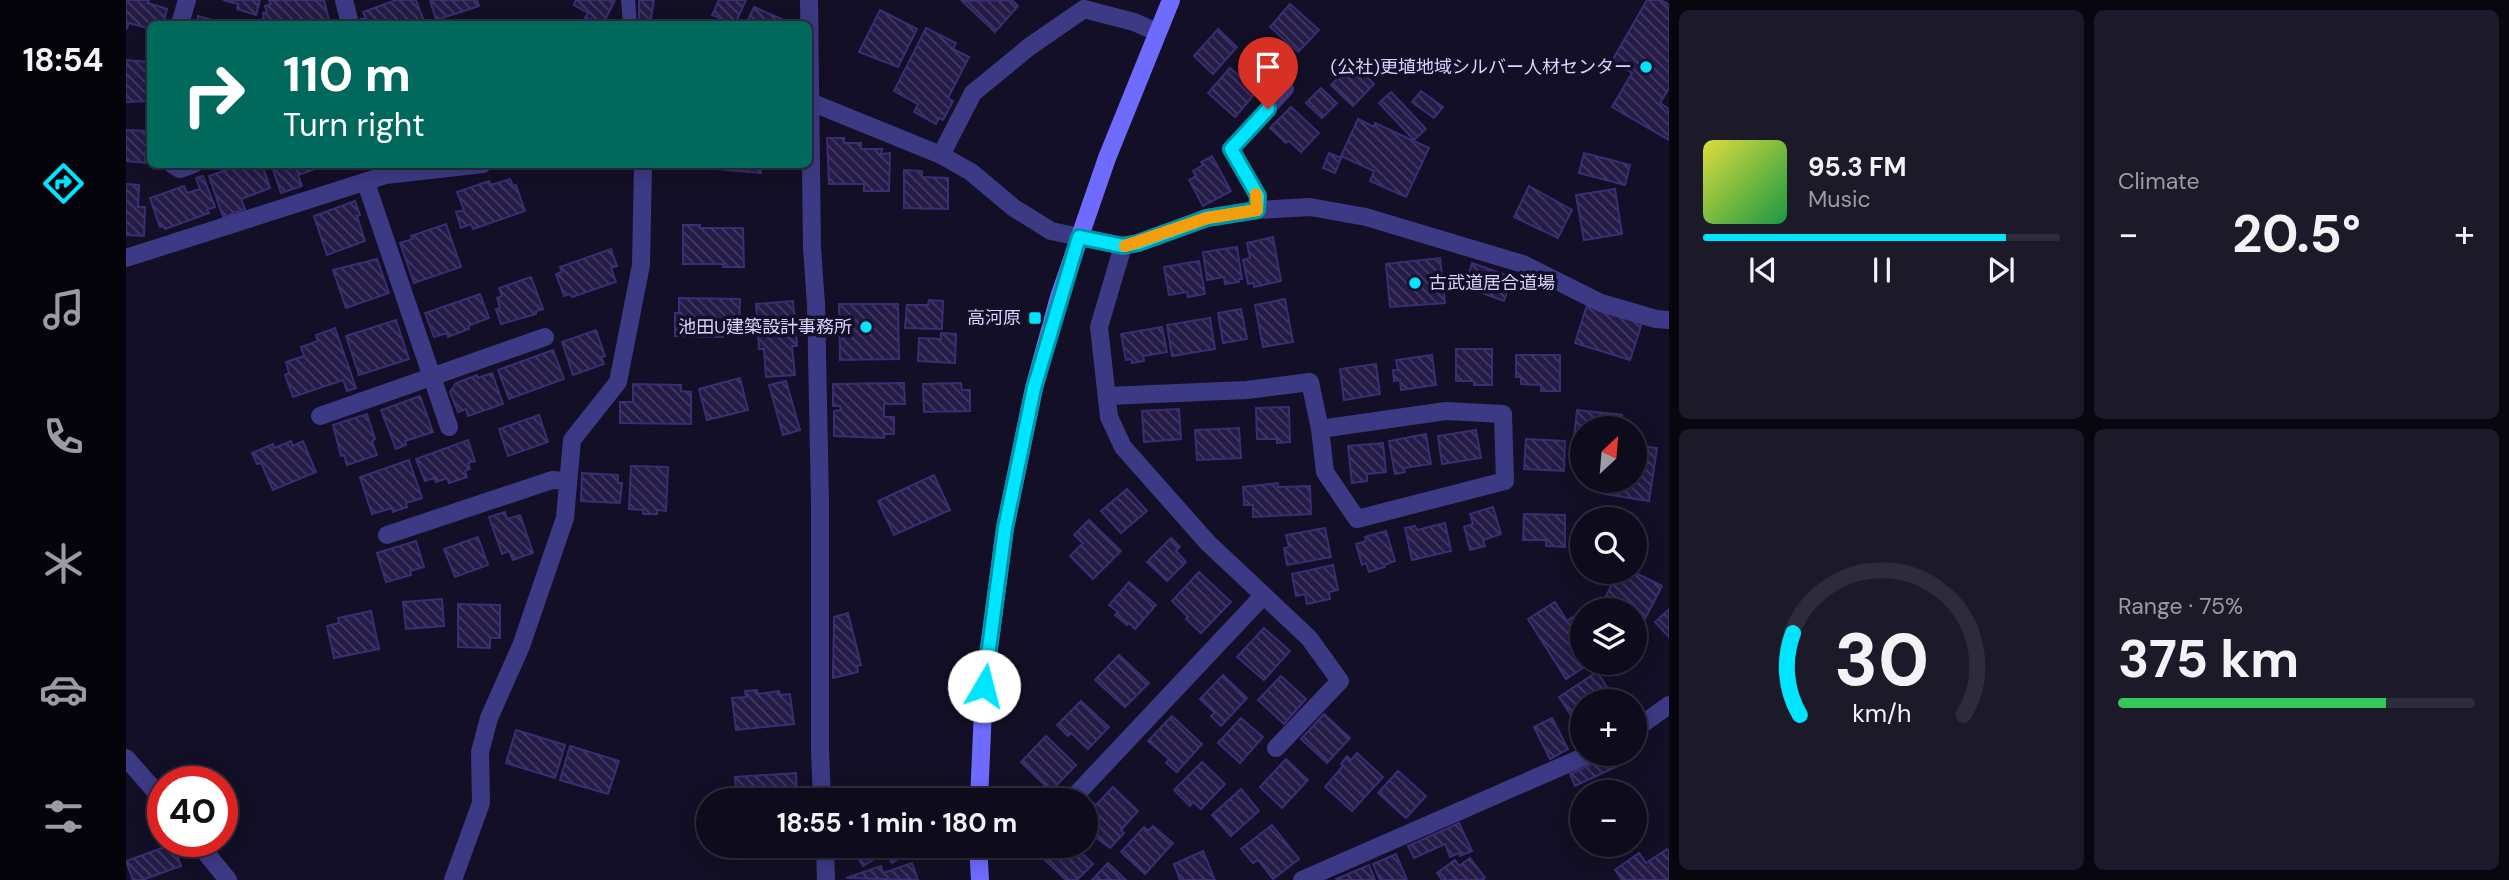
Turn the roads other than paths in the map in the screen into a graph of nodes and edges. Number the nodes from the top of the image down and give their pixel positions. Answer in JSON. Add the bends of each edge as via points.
{"nodes":[{"id":1,"x":187,"y":0,"type":"edge"},
{"id":2,"x":344,"y":0,"type":"edge"},
{"id":3,"x":628,"y":0,"type":"edge"},
{"id":4,"x":809,"y":0,"type":"edge"},
{"id":5,"x":1171,"y":0,"type":"edge"},
{"id":6,"x":181,"y":21,"type":"edge"},
{"id":7,"x":349,"y":21,"type":"edge"},
{"id":8,"x":630,"y":21,"type":"edge"},
{"id":9,"x":809,"y":21,"type":"edge"},
{"id":10,"x":1157,"y":32,"type":"junction"},
{"id":11,"x":1287,"y":89,"type":"dead end"},
{"id":12,"x":812,"y":103,"type":"edge"},
{"id":13,"x":942,"y":155,"type":"junction"},
{"id":14,"x":448,"y":168,"type":"edge"},
{"id":15,"x":643,"y":168,"type":"edge"},
{"id":16,"x":810,"y":168,"type":"edge"},
{"id":17,"x":366,"y":183,"type":"junction"},
{"id":18,"x":1257,"y":210,"type":"junction"},
{"id":19,"x":1079,"y":237,"type":"junction"},
{"id":20,"x":1123,"y":246,"type":"junction"},
{"id":21,"x":126,"y":258,"type":"edge"},
{"id":22,"x":1669,"y":320,"type":"edge"},
{"id":23,"x":545,"y":337,"type":"dead end"},
{"id":24,"x":432,"y":378,"type":"junction"},
{"id":25,"x":1107,"y":396,"type":"junction"},
{"id":26,"x":320,"y":416,"type":"dead end"},
{"id":27,"x":449,"y":427,"type":"dead end"},
{"id":28,"x":1320,"y":429,"type":"junction"},
{"id":29,"x":567,"y":481,"type":"junction"},
{"id":30,"x":387,"y":535,"type":"dead end"},
{"id":31,"x":1263,"y":596,"type":"junction"},
{"id":32,"x":1669,"y":705,"type":"edge"},
{"id":33,"x":1647,"y":721,"type":"edge"},
{"id":34,"x":1276,"y":748,"type":"dead end"},
{"id":35,"x":126,"y":758,"type":"edge"},
{"id":36,"x":1570,"y":763,"type":"edge"},
{"id":37,"x":147,"y":782,"type":"edge"},
{"id":38,"x":822,"y":788,"type":"edge"},
{"id":39,"x":980,"y":788,"type":"edge"},
{"id":40,"x":1082,"y":788,"type":"edge"},
{"id":41,"x":209,"y":857,"type":"edge"},
{"id":42,"x":826,"y":858,"type":"edge"},
{"id":43,"x":979,"y":858,"type":"edge"},
{"id":44,"x":1308,"y":879,"type":"edge"},
{"id":45,"x":228,"y":880,"type":"edge"},
{"id":46,"x":453,"y":880,"type":"edge"},
{"id":47,"x":827,"y":880,"type":"edge"},
{"id":48,"x":980,"y":880,"type":"edge"}],
"edges":[{"from":1,"to":6,"type":"street"},
{"from":2,"to":7,"type":"street"},
{"from":3,"to":8,"type":"lane"},
{"from":4,"to":9,"type":"street"},
{"from":5,"to":10,"type":"street"},
{"from":10,"to":13,"type":"street","via":[[1084,9],[973,93]]},
{"from":10,"to":19,"type":"street"},
{"from":11,"to":18,"type":"lane","via":[[1231,149],[1258,196]]},
{"from":12,"to":13,"type":"street"},
{"from":13,"to":19,"type":"street","via":[[1051,231]]},
{"from":14,"to":17,"type":"street","via":[[386,175]]},
{"from":15,"to":29,"type":"street","via":[[641,265],[618,382],[572,440]]},
{"from":16,"to":38,"type":"street","via":[[817,331]]},
{"from":17,"to":21,"type":"street"},
{"from":17,"to":24,"type":"street"},
{"from":18,"to":20,"type":"street","via":[[1207,218]]},
{"from":18,"to":22,"type":"street","via":[[1310,207],[1367,217],[1523,264],[1601,303]]},
{"from":19,"to":20,"type":"street"},
{"from":19,"to":39,"type":"street","via":[[1034,388],[1005,528],[984,686]]},
{"from":20,"to":25,"type":"street","via":[[1099,327]]},
{"from":23,"to":24,"type":"street"},
{"from":24,"to":26,"type":"street"},
{"from":24,"to":27,"type":"street"},
{"from":25,"to":28,"type":"street","via":[[1247,390],[1310,382]]},
{"from":25,"to":31,"type":"street","via":[[1108,417],[1123,447],[1208,543]]},
{"from":28,"to":28,"type":"street","via":[[1446,411],[1503,414],[1505,481],[1357,519],[1325,472]]},
{"from":29,"to":30,"type":"street","via":[[552,480]]},
{"from":29,"to":46,"type":"street","via":[[565,518],[521,646],[489,718],[480,752],[481,803]]},
{"from":31,"to":34,"type":"street","via":[[1309,638],[1340,681]]},
{"from":31,"to":40,"type":"street"},
{"from":32,"to":33,"type":"street"},
{"from":35,"to":37,"type":"street"},
{"from":36,"to":44,"type":"street"},
{"from":41,"to":45,"type":"street"},
{"from":42,"to":47,"type":"street"},
{"from":43,"to":48,"type":"street"}]}
